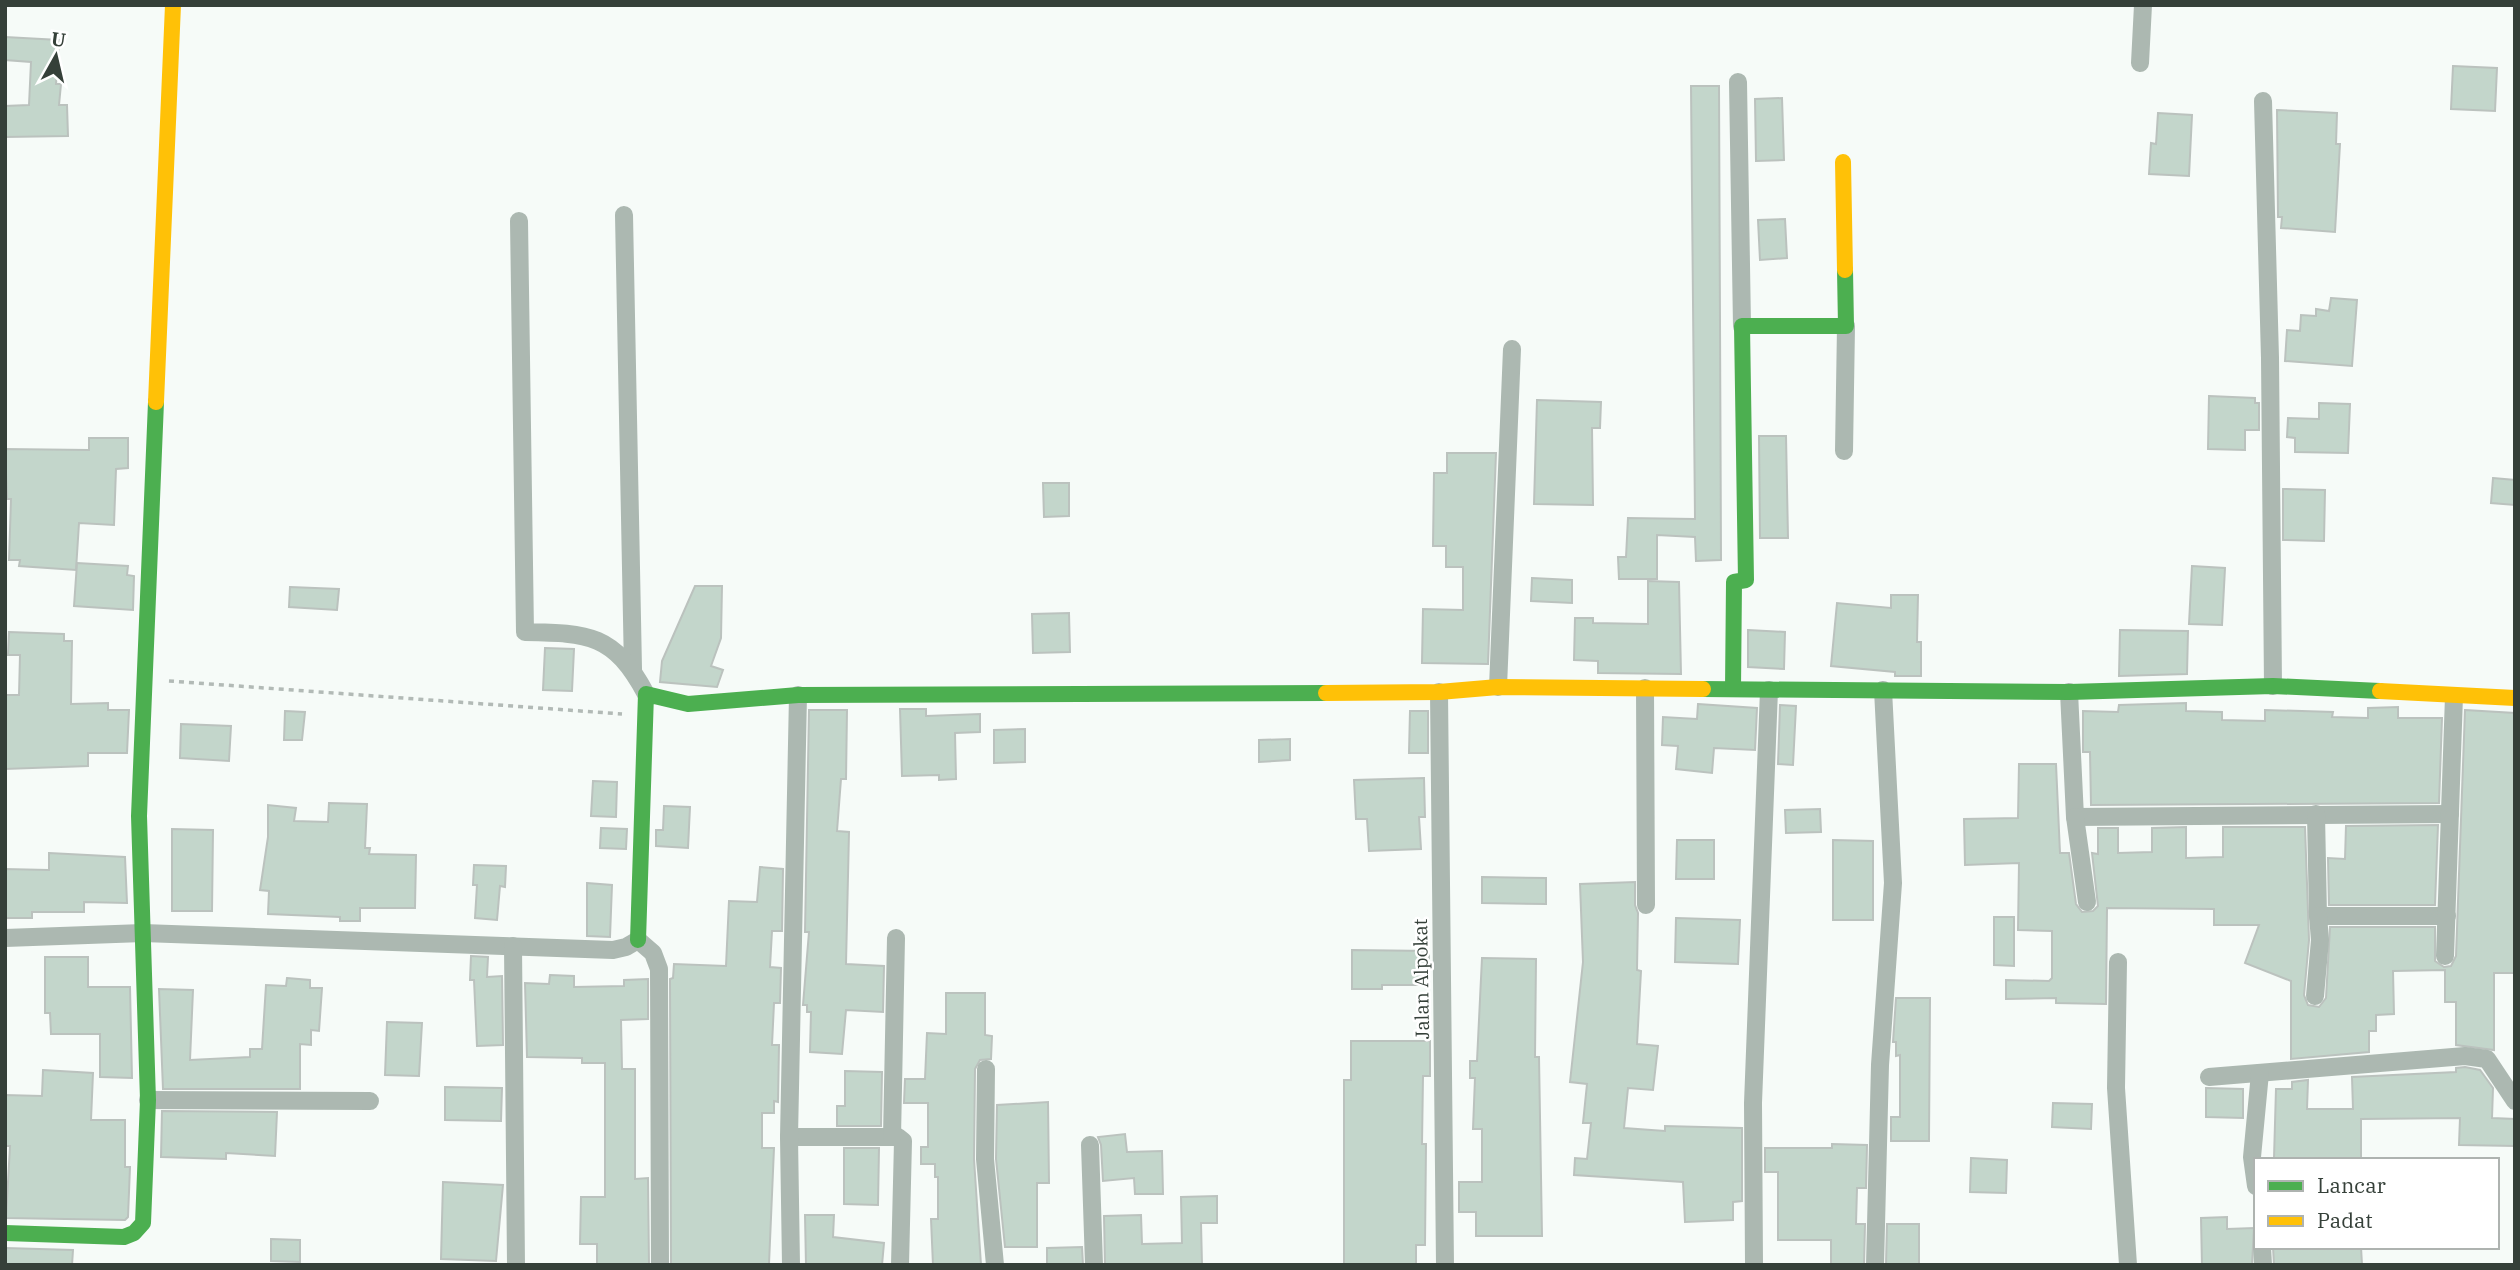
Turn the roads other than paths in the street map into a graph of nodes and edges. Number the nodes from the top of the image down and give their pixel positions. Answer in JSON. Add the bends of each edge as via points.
{"nodes":[{"id":1,"x":173,"y":5,"type":"edge"},
{"id":2,"x":2143,"y":5,"type":"edge"},
{"id":3,"x":2140,"y":63,"type":"dead end"},
{"id":4,"x":1738,"y":82,"type":"dead end"},
{"id":5,"x":2263,"y":101,"type":"dead end"},
{"id":6,"x":1843,"y":162,"type":"dead end"},
{"id":7,"x":624,"y":215,"type":"dead end"},
{"id":8,"x":519,"y":221,"type":"dead end"},
{"id":9,"x":1742,"y":326,"type":"junction"},
{"id":10,"x":1846,"y":326,"type":"junction"},
{"id":11,"x":1512,"y":349,"type":"dead end"},
{"id":12,"x":1844,"y":451,"type":"dead end"},
{"id":13,"x":633,"y":669,"type":"junction"},
{"id":14,"x":2273,"y":686,"type":"junction"},
{"id":15,"x":1498,"y":687,"type":"junction"},
{"id":16,"x":1646,"y":688,"type":"junction"},
{"id":17,"x":1733,"y":689,"type":"junction"},
{"id":18,"x":1769,"y":690,"type":"junction"},
{"id":19,"x":1883,"y":690,"type":"junction"},
{"id":20,"x":1438,"y":692,"type":"junction"},
{"id":21,"x":2069,"y":692,"type":"junction"},
{"id":22,"x":646,"y":694,"type":"junction"},
{"id":23,"x":798,"y":695,"type":"junction"},
{"id":24,"x":2454,"y":696,"type":"junction"},
{"id":25,"x":2515,"y":698,"type":"edge"},
{"id":26,"x":2316,"y":814,"type":"junction"},
{"id":27,"x":2450,"y":814,"type":"junction"},
{"id":28,"x":2075,"y":817,"type":"junction"},
{"id":29,"x":2087,"y":902,"type":"dead end"},
{"id":30,"x":1646,"y":905,"type":"dead end"},
{"id":31,"x":2318,"y":916,"type":"junction"},
{"id":32,"x":2447,"y":916,"type":"junction"},
{"id":33,"x":143,"y":933,"type":"junction"},
{"id":34,"x":5,"y":938,"type":"edge"},
{"id":35,"x":896,"y":938,"type":"dead end"},
{"id":36,"x":638,"y":940,"type":"junction"},
{"id":37,"x":513,"y":946,"type":"junction"},
{"id":38,"x":2445,"y":956,"type":"dead end"},
{"id":39,"x":2118,"y":962,"type":"dead end"},
{"id":40,"x":2315,"y":996,"type":"dead end"},
{"id":41,"x":986,"y":1069,"type":"dead end"},
{"id":42,"x":2260,"y":1073,"type":"junction"},
{"id":43,"x":2208,"y":1077,"type":"dead end"},
{"id":44,"x":148,"y":1100,"type":"junction"},
{"id":45,"x":370,"y":1101,"type":"dead end"},
{"id":46,"x":2515,"y":1101,"type":"edge"},
{"id":47,"x":789,"y":1137,"type":"junction"},
{"id":48,"x":892,"y":1137,"type":"junction"},
{"id":49,"x":1090,"y":1145,"type":"dead end"},
{"id":50,"x":2254,"y":1172,"type":"edge"},
{"id":51,"x":5,"y":1233,"type":"edge"},
{"id":52,"x":516,"y":1265,"type":"edge"},
{"id":53,"x":660,"y":1265,"type":"edge"},
{"id":54,"x":791,"y":1265,"type":"edge"},
{"id":55,"x":900,"y":1265,"type":"edge"},
{"id":56,"x":995,"y":1265,"type":"edge"},
{"id":57,"x":1094,"y":1265,"type":"edge"},
{"id":58,"x":1445,"y":1265,"type":"edge"},
{"id":59,"x":1754,"y":1265,"type":"edge"},
{"id":60,"x":1875,"y":1265,"type":"edge"},
{"id":61,"x":2128,"y":1265,"type":"edge"}],
"edges":[{"from":1,"to":33,"type":"street","via":[[139,816]]},
{"from":2,"to":3,"type":"street"},
{"from":4,"to":9,"type":"street"},
{"from":5,"to":14,"type":"street"},
{"from":6,"to":10,"type":"street"},
{"from":7,"to":13,"type":"street"},
{"from":8,"to":13,"type":"street","via":[[525,632],[573,633],[605,642]]},
{"from":9,"to":10,"type":"street"},
{"from":9,"to":17,"type":"street","via":[[1746,580],[1734,582]]},
{"from":10,"to":12,"type":"street"},
{"from":11,"to":15,"type":"street"},
{"from":13,"to":22,"type":"street"},
{"from":14,"to":21,"type":"street"},
{"from":14,"to":24,"type":"street"},
{"from":15,"to":16,"type":"street"},
{"from":15,"to":20,"type":"street"},
{"from":16,"to":17,"type":"street"},
{"from":16,"to":30,"type":"street"},
{"from":17,"to":18,"type":"street"},
{"from":18,"to":19,"type":"street"},
{"from":18,"to":59,"type":"street","via":[[1753,1103]]},
{"from":19,"to":21,"type":"street"},
{"from":19,"to":60,"type":"street","via":[[1893,883],[1880,1065]]},
{"from":20,"to":23,"type":"street"},
{"from":20,"to":58,"type":"street","name":"Jalan Alpokat"},
{"from":21,"to":28,"type":"street"},
{"from":22,"to":23,"type":"street","via":[[688,704]]},
{"from":22,"to":36,"type":"street"},
{"from":23,"to":47,"type":"street"},
{"from":24,"to":25,"type":"street"},
{"from":24,"to":27,"type":"street"},
{"from":26,"to":27,"type":"street"},
{"from":26,"to":28,"type":"street"},
{"from":26,"to":31,"type":"street"},
{"from":27,"to":32,"type":"street"},
{"from":28,"to":29,"type":"street"},
{"from":31,"to":32,"type":"street"},
{"from":31,"to":40,"type":"street"},
{"from":32,"to":38,"type":"street"},
{"from":33,"to":34,"type":"street"},
{"from":33,"to":37,"type":"street"},
{"from":33,"to":44,"type":"street"},
{"from":35,"to":48,"type":"street"},
{"from":36,"to":37,"type":"street","via":[[613,950]]},
{"from":36,"to":53,"type":"street","via":[[653,953],[659,970]]},
{"from":37,"to":52,"type":"street"},
{"from":39,"to":61,"type":"street","via":[[2116,1088]]},
{"from":41,"to":56,"type":"street","via":[[985,1159]]},
{"from":42,"to":43,"type":"street"},
{"from":42,"to":46,"type":"street","via":[[2477,1057],[2487,1059]]},
{"from":42,"to":50,"type":"street"},
{"from":44,"to":45,"type":"street"},
{"from":44,"to":51,"type":"street","via":[[143,1223],[134,1233],[124,1237]]},
{"from":47,"to":48,"type":"street"},
{"from":47,"to":54,"type":"street"},
{"from":48,"to":55,"type":"street","via":[[903,1141]]},
{"from":49,"to":57,"type":"street"}]}
